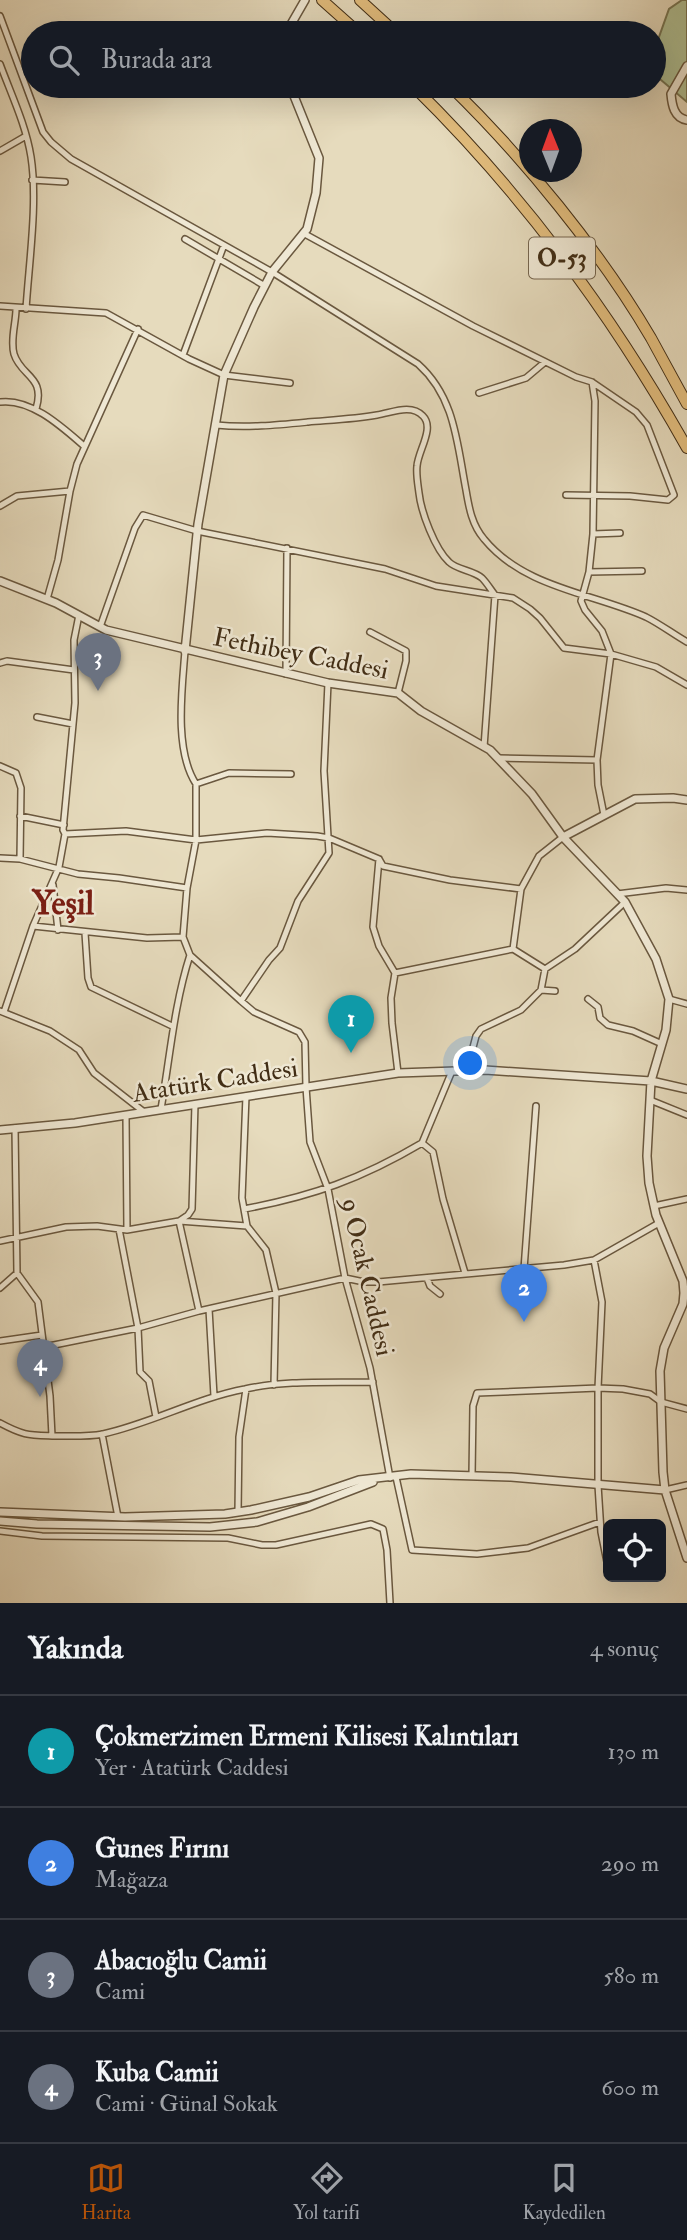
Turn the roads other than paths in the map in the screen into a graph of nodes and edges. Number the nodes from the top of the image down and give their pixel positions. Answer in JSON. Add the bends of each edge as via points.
{"nodes":[{"id":1,"x":305,"y":0,"type":"edge"},
{"id":2,"x":322,"y":0,"type":"edge"},
{"id":3,"x":360,"y":0,"type":"edge"},
{"id":4,"x":0,"y":16,"type":"edge"},
{"id":5,"x":292,"y":21,"type":"edge"},
{"id":6,"x":346,"y":21,"type":"edge"},
{"id":7,"x":383,"y":21,"type":"edge"},
{"id":8,"x":0,"y":64,"type":"edge"},
{"id":9,"x":687,"y":66,"type":"edge"},
{"id":10,"x":21,"y":73,"type":"edge"},
{"id":11,"x":30,"y":98,"type":"edge"},
{"id":12,"x":295,"y":98,"type":"edge"},
{"id":13,"x":424,"y":98,"type":"edge"},
{"id":14,"x":461,"y":98,"type":"edge"},
{"id":15,"x":687,"y":120,"type":"edge"},
{"id":16,"x":26,"y":136,"type":"junction"},
{"id":17,"x":0,"y":151,"type":"edge"},
{"id":18,"x":32,"y":180,"type":"junction"},
{"id":19,"x":65,"y":182,"type":"dead end"},
{"id":20,"x":303,"y":233,"type":"junction"},
{"id":21,"x":185,"y":239,"type":"dead end"},
{"id":22,"x":224,"y":245,"type":"junction"},
{"id":23,"x":218,"y":260,"type":"junction"},
{"id":24,"x":272,"y":272,"type":"junction"},
{"id":25,"x":265,"y":286,"type":"junction"},
{"id":26,"x":0,"y":306,"type":"edge"},
{"id":27,"x":16,"y":309,"type":"junction"},
{"id":28,"x":26,"y":309,"type":"junction"},
{"id":29,"x":138,"y":329,"type":"junction"},
{"id":30,"x":183,"y":355,"type":"junction"},
{"id":31,"x":545,"y":362,"type":"junction"},
{"id":32,"x":224,"y":375,"type":"junction"},
{"id":33,"x":592,"y":382,"type":"junction"},
{"id":34,"x":290,"y":383,"type":"dead end"},
{"id":35,"x":479,"y":393,"type":"dead end"},
{"id":36,"x":0,"y":401,"type":"edge"},
{"id":37,"x":687,"y":404,"type":"edge"},
{"id":38,"x":36,"y":409,"type":"junction"},
{"id":39,"x":216,"y":425,"type":"junction"},
{"id":40,"x":84,"y":446,"type":"junction"},
{"id":41,"x":687,"y":448,"type":"edge"},
{"id":42,"x":70,"y":491,"type":"junction"},
{"id":43,"x":566,"y":495,"type":"dead end"},
{"id":44,"x":592,"y":497,"type":"junction"},
{"id":45,"x":0,"y":506,"type":"edge"},
{"id":46,"x":197,"y":531,"type":"junction"},
{"id":47,"x":620,"y":533,"type":"dead end"},
{"id":48,"x":593,"y":534,"type":"junction"},
{"id":49,"x":286,"y":548,"type":"junction"},
{"id":50,"x":642,"y":571,"type":"dead end"},
{"id":51,"x":589,"y":572,"type":"junction"},
{"id":52,"x":0,"y":581,"type":"edge"},
{"id":53,"x":495,"y":595,"type":"junction"},
{"id":54,"x":583,"y":596,"type":"junction"},
{"id":55,"x":47,"y":599,"type":"junction"},
{"id":56,"x":79,"y":615,"type":"junction"},
{"id":57,"x":100,"y":627,"type":"junction"},
{"id":58,"x":370,"y":632,"type":"dead end"},
{"id":59,"x":687,"y":642,"type":"edge"},
{"id":60,"x":185,"y":651,"type":"junction"},
{"id":61,"x":611,"y":654,"type":"junction"},
{"id":62,"x":0,"y":663,"type":"edge"},
{"id":63,"x":74,"y":670,"type":"junction"},
{"id":64,"x":286,"y":674,"type":"junction"},
{"id":65,"x":328,"y":683,"type":"junction"},
{"id":66,"x":687,"y":685,"type":"edge"},
{"id":67,"x":398,"y":693,"type":"junction"},
{"id":68,"x":37,"y":717,"type":"dead end"},
{"id":69,"x":73,"y":724,"type":"junction"},
{"id":70,"x":484,"y":747,"type":"junction"},
{"id":71,"x":498,"y":758,"type":"junction"},
{"id":72,"x":597,"y":760,"type":"junction"},
{"id":73,"x":0,"y":766,"type":"edge"},
{"id":74,"x":291,"y":774,"type":"dead end"},
{"id":75,"x":197,"y":784,"type":"junction"},
{"id":76,"x":687,"y":800,"type":"edge"},
{"id":77,"x":604,"y":815,"type":"junction"},
{"id":78,"x":20,"y":816,"type":"junction"},
{"id":79,"x":64,"y":825,"type":"junction"},
{"id":80,"x":65,"y":834,"type":"junction"},
{"id":81,"x":563,"y":837,"type":"junction"},
{"id":82,"x":329,"y":838,"type":"junction"},
{"id":83,"x":196,"y":841,"type":"junction"},
{"id":84,"x":0,"y":858,"type":"edge"},
{"id":85,"x":20,"y":859,"type":"junction"},
{"id":86,"x":379,"y":859,"type":"junction"},
{"id":87,"x":59,"y":867,"type":"junction"},
{"id":88,"x":52,"y":882,"type":"junction"},
{"id":89,"x":187,"y":888,"type":"junction"},
{"id":90,"x":521,"y":889,"type":"junction"},
{"id":91,"x":687,"y":890,"type":"edge"},
{"id":92,"x":617,"y":894,"type":"junction"},
{"id":93,"x":625,"y":902,"type":"junction"},
{"id":94,"x":33,"y":926,"type":"junction"},
{"id":95,"x":58,"y":930,"type":"junction"},
{"id":96,"x":85,"y":933,"type":"junction"},
{"id":97,"x":183,"y":937,"type":"junction"},
{"id":98,"x":513,"y":949,"type":"junction"},
{"id":99,"x":190,"y":955,"type":"junction"},
{"id":100,"x":545,"y":969,"type":"junction"},
{"id":101,"x":395,"y":973,"type":"junction"},
{"id":102,"x":541,"y":990,"type":"junction"},
{"id":103,"x":555,"y":991,"type":"dead end"},
{"id":104,"x":588,"y":999,"type":"dead end"},
{"id":105,"x":668,"y":999,"type":"junction"},
{"id":106,"x":242,"y":1001,"type":"junction"},
{"id":107,"x":687,"y":1004,"type":"edge"},
{"id":108,"x":2,"y":1012,"type":"edge"},
{"id":109,"x":172,"y":1026,"type":"junction"},
{"id":110,"x":662,"y":1044,"type":"junction"},
{"id":111,"x":467,"y":1070,"type":"junction"},
{"id":112,"x":452,"y":1071,"type":"junction"},
{"id":113,"x":398,"y":1073,"type":"junction"},
{"id":114,"x":651,"y":1082,"type":"junction"},
{"id":115,"x":306,"y":1087,"type":"junction"},
{"id":116,"x":687,"y":1088,"type":"edge"},
{"id":117,"x":246,"y":1096,"type":"junction"},
{"id":118,"x":650,"y":1100,"type":"junction"},
{"id":119,"x":195,"y":1104,"type":"junction"},
{"id":120,"x":536,"y":1105,"type":"dead end"},
{"id":121,"x":161,"y":1109,"type":"junction"},
{"id":122,"x":144,"y":1112,"type":"junction"},
{"id":123,"x":687,"y":1115,"type":"edge"},
{"id":124,"x":126,"y":1116,"type":"junction"},
{"id":125,"x":15,"y":1128,"type":"junction"},
{"id":126,"x":0,"y":1130,"type":"edge"},
{"id":127,"x":422,"y":1143,"type":"junction"},
{"id":128,"x":328,"y":1189,"type":"junction"},
{"id":129,"x":687,"y":1199,"type":"edge"},
{"id":130,"x":654,"y":1206,"type":"junction"},
{"id":131,"x":244,"y":1209,"type":"junction"},
{"id":132,"x":178,"y":1221,"type":"junction"},
{"id":133,"x":659,"y":1223,"type":"junction"},
{"id":134,"x":247,"y":1226,"type":"junction"},
{"id":135,"x":119,"y":1228,"type":"junction"},
{"id":136,"x":127,"y":1230,"type":"junction"},
{"id":137,"x":15,"y":1237,"type":"junction"},
{"id":138,"x":0,"y":1241,"type":"edge"},
{"id":139,"x":594,"y":1260,"type":"junction"},
{"id":140,"x":524,"y":1269,"type":"junction"},
{"id":141,"x":17,"y":1273,"type":"junction"},
{"id":142,"x":465,"y":1273,"type":"junction"},
{"id":143,"x":345,"y":1278,"type":"junction"},
{"id":144,"x":427,"y":1278,"type":"junction"},
{"id":145,"x":685,"y":1281,"type":"edge"},
{"id":146,"x":0,"y":1288,"type":"edge"},
{"id":147,"x":276,"y":1293,"type":"junction"},
{"id":148,"x":440,"y":1294,"type":"dead end"},
{"id":149,"x":209,"y":1308,"type":"junction"},
{"id":150,"x":199,"y":1311,"type":"junction"},
{"id":151,"x":138,"y":1328,"type":"junction"},
{"id":152,"x":42,"y":1335,"type":"junction"},
{"id":153,"x":0,"y":1341,"type":"edge"},
{"id":154,"x":44,"y":1347,"type":"junction"},
{"id":155,"x":373,"y":1382,"type":"junction"},
{"id":156,"x":274,"y":1385,"type":"junction"},
{"id":157,"x":246,"y":1388,"type":"junction"},
{"id":158,"x":598,"y":1388,"type":"junction"},
{"id":159,"x":214,"y":1396,"type":"junction"},
{"id":160,"x":661,"y":1402,"type":"junction"},
{"id":161,"x":687,"y":1409,"type":"edge"},
{"id":162,"x":156,"y":1417,"type":"junction"},
{"id":163,"x":0,"y":1423,"type":"edge"},
{"id":164,"x":102,"y":1434,"type":"junction"},
{"id":165,"x":52,"y":1436,"type":"junction"},
{"id":166,"x":472,"y":1476,"type":"junction"},
{"id":167,"x":393,"y":1477,"type":"junction"},
{"id":168,"x":380,"y":1479,"type":"junction"},
{"id":169,"x":598,"y":1485,"type":"junction"},
{"id":170,"x":687,"y":1485,"type":"edge"},
{"id":171,"x":665,"y":1490,"type":"junction"},
{"id":172,"x":0,"y":1512,"type":"edge"},
{"id":173,"x":238,"y":1512,"type":"junction"},
{"id":174,"x":118,"y":1517,"type":"junction"},
{"id":175,"x":0,"y":1521,"type":"edge"},
{"id":176,"x":600,"y":1522,"type":"junction"},
{"id":177,"x":0,"y":1531,"type":"edge"},
{"id":178,"x":603,"y":1539,"type":"edge"},
{"id":179,"x":687,"y":1558,"type":"edge"},
{"id":180,"x":390,"y":1603,"type":"edge"}],
"edges":[{"from":1,"to":5,"type":"street"},
{"from":2,"to":6,"type":"highway"},
{"from":3,"to":7,"type":"highway"},
{"from":4,"to":10,"type":"street"},
{"from":8,"to":16,"type":"street"},
{"from":9,"to":15,"type":"street","via":[[671,94],[677,115]]},
{"from":11,"to":22,"type":"street","via":[[43,132],[71,159]]},
{"from":12,"to":20,"type":"street","via":[[319,158],[316,193]]},
{"from":13,"to":41,"type":"highway","number":"O-53","via":[[494,171],[547,236],[628,351]]},
{"from":14,"to":37,"type":"highway","number":"O-53","via":[[567,218],[650,337]]},
{"from":16,"to":17,"type":"street"},
{"from":16,"to":18,"type":"street"},
{"from":18,"to":19,"type":"street"},
{"from":18,"to":28,"type":"street"},
{"from":20,"to":24,"type":"street"},
{"from":20,"to":31,"type":"street"},
{"from":21,"to":23,"type":"street"},
{"from":22,"to":23,"type":"street"},
{"from":22,"to":24,"type":"street"},
{"from":23,"to":25,"type":"street"},
{"from":23,"to":30,"type":"street"},
{"from":24,"to":25,"type":"street"},
{"from":24,"to":54,"type":"street","via":[[418,363],[431,376],[452,417],[469,508],[483,538],[516,568]]},
{"from":25,"to":32,"type":"street"},
{"from":26,"to":27,"type":"street"},
{"from":27,"to":28,"type":"street"},
{"from":27,"to":38,"type":"street","via":[[14,354],[38,389]]},
{"from":28,"to":29,"type":"street","via":[[106,313]]},
{"from":29,"to":30,"type":"street"},
{"from":29,"to":40,"type":"street"},
{"from":30,"to":32,"type":"street"},
{"from":31,"to":33,"type":"street"},
{"from":31,"to":35,"type":"street","via":[[526,378]]},
{"from":32,"to":34,"type":"street"},
{"from":32,"to":39,"type":"street"},
{"from":33,"to":44,"type":"street"},
{"from":33,"to":44,"type":"street","via":[[648,425],[674,495],[668,500]]},
{"from":36,"to":38,"type":"street"},
{"from":38,"to":40,"type":"street"},
{"from":39,"to":46,"type":"street"},
{"from":39,"to":53,"type":"street","via":[[244,428],[409,409],[420,413],[428,423],[417,467],[422,512],[449,563],[482,578]]},
{"from":40,"to":42,"type":"street"},
{"from":42,"to":45,"type":"street","via":[[17,496]]},
{"from":42,"to":55,"type":"street"},
{"from":43,"to":44,"type":"street"},
{"from":44,"to":48,"type":"street"},
{"from":46,"to":49,"type":"street"},
{"from":46,"to":57,"type":"street","via":[[140,517]]},
{"from":46,"to":60,"type":"street"},
{"from":47,"to":48,"type":"street"},
{"from":48,"to":51,"type":"street"},
{"from":49,"to":53,"type":"street","via":[[385,569],[436,586]]},
{"from":49,"to":64,"type":"street"},
{"from":50,"to":51,"type":"street"},
{"from":51,"to":54,"type":"street"},
{"from":52,"to":55,"type":"street","name":"Fethibey Caddesi"},
{"from":53,"to":61,"type":"street","via":[[513,598],[530,609],[564,648]]},
{"from":53,"to":70,"type":"street"},
{"from":54,"to":59,"type":"street","via":[[646,617]]},
{"from":54,"to":61,"type":"street","via":[[585,610],[602,631]]},
{"from":55,"to":56,"type":"street","name":"Fethibey Caddesi"},
{"from":56,"to":57,"type":"street","name":"Fethibey Caddesi"},
{"from":56,"to":63,"type":"street"},
{"from":57,"to":60,"type":"street","name":"Fethibey Caddesi"},
{"from":58,"to":67,"type":"street","via":[[406,651]]},
{"from":60,"to":64,"type":"street","name":"Fethibey Caddesi"},
{"from":60,"to":75,"type":"street","via":[[184,751]]},
{"from":61,"to":66,"type":"street","via":[[656,667]]},
{"from":61,"to":72,"type":"street"},
{"from":62,"to":63,"type":"street"},
{"from":63,"to":69,"type":"street"},
{"from":64,"to":65,"type":"street","name":"Fethibey Caddesi"},
{"from":65,"to":67,"type":"street","name":"Fethibey Caddesi"},
{"from":65,"to":82,"type":"street","via":[[324,771]]},
{"from":67,"to":70,"type":"street","name":"Fethibey Caddesi"},
{"from":68,"to":69,"type":"street"},
{"from":69,"to":79,"type":"street"},
{"from":70,"to":71,"type":"street","name":"Fethibey Caddesi"},
{"from":71,"to":72,"type":"street"},
{"from":71,"to":81,"type":"street","name":"Fethibey Caddesi"},
{"from":72,"to":77,"type":"street"},
{"from":73,"to":78,"type":"street","via":[[16,773],[22,788]]},
{"from":74,"to":75,"type":"street","via":[[229,773]]},
{"from":75,"to":83,"type":"street"},
{"from":76,"to":77,"type":"street","via":[[635,799]]},
{"from":77,"to":81,"type":"street"},
{"from":78,"to":79,"type":"street"},
{"from":78,"to":85,"type":"street"},
{"from":79,"to":80,"type":"street"},
{"from":80,"to":83,"type":"street","via":[[126,831]]},
{"from":80,"to":87,"type":"street"},
{"from":81,"to":90,"type":"street","via":[[539,856]]},
{"from":81,"to":92,"type":"street","name":"Fethibey Caddesi"},
{"from":82,"to":83,"type":"street","via":[[267,833]]},
{"from":82,"to":86,"type":"street"},
{"from":82,"to":106,"type":"street","via":[[329,853],[298,901],[280,948]]},
{"from":83,"to":89,"type":"street"},
{"from":84,"to":85,"type":"street"},
{"from":85,"to":87,"type":"street"},
{"from":86,"to":90,"type":"street","via":[[383,866]]},
{"from":86,"to":101,"type":"street","via":[[373,927]]},
{"from":87,"to":88,"type":"street"},
{"from":87,"to":89,"type":"street","via":[[78,874]]},
{"from":88,"to":94,"type":"street"},
{"from":88,"to":95,"type":"street"},
{"from":89,"to":97,"type":"street"},
{"from":90,"to":98,"type":"street"},
{"from":91,"to":92,"type":"street"},
{"from":92,"to":93,"type":"street","name":"Fethibey Caddesi"},
{"from":93,"to":100,"type":"street","via":[[575,950]]},
{"from":93,"to":105,"type":"street","name":"Fethibey Caddesi","via":[[656,959]]},
{"from":94,"to":95,"type":"street"},
{"from":94,"to":108,"type":"street"},
{"from":95,"to":96,"type":"street"},
{"from":96,"to":97,"type":"street"},
{"from":96,"to":109,"type":"street","via":[[91,987]]},
{"from":97,"to":99,"type":"street"},
{"from":98,"to":100,"type":"street"},
{"from":98,"to":101,"type":"street"},
{"from":99,"to":106,"type":"street"},
{"from":99,"to":109,"type":"street"},
{"from":100,"to":102,"type":"street"},
{"from":101,"to":113,"type":"street","via":[[391,1023]]},
{"from":102,"to":103,"type":"street"},
{"from":102,"to":111,"type":"street","via":[[521,1010],[481,1029]]},
{"from":104,"to":110,"type":"street","via":[[608,1025]]},
{"from":105,"to":107,"type":"street"},
{"from":105,"to":110,"type":"street","name":"Fethibey Caddesi"},
{"from":106,"to":115,"type":"street","name":"9 Ocak Caddesi","via":[[254,1012],[299,1032],[305,1042]]},
{"from":108,"to":122,"type":"street","via":[[50,1031],[79,1050],[94,1073]]},
{"from":109,"to":121,"type":"street"},
{"from":110,"to":114,"type":"street","name":"Fethibey Caddesi"},
{"from":111,"to":112,"type":"street","name":"Atatürk Caddesi"},
{"from":111,"to":114,"type":"street","name":"Atatürk Caddesi"},
{"from":112,"to":113,"type":"street","name":"Atatürk Caddesi"},
{"from":112,"to":127,"type":"street"},
{"from":113,"to":115,"type":"street","name":"Atatürk Caddesi"},
{"from":114,"to":116,"type":"street","name":"Atatürk Caddesi"},
{"from":114,"to":118,"type":"street","name":"Fethibey Caddesi"},
{"from":115,"to":117,"type":"street","name":"Atatürk Caddesi"},
{"from":115,"to":128,"type":"street","name":"9 Ocak Caddesi","via":[[310,1142]]},
{"from":117,"to":119,"type":"street","name":"Atatürk Caddesi"},
{"from":117,"to":131,"type":"street"},
{"from":118,"to":123,"type":"street"},
{"from":118,"to":130,"type":"street","name":"Fethibey Caddesi","via":[[649,1183]]},
{"from":119,"to":121,"type":"street","name":"Atatürk Caddesi"},
{"from":119,"to":132,"type":"street","via":[[192,1209]]},
{"from":120,"to":140,"type":"street"},
{"from":121,"to":122,"type":"street","name":"Atatürk Caddesi"},
{"from":122,"to":124,"type":"street","name":"Atatürk Caddesi"},
{"from":124,"to":125,"type":"street","name":"Atatürk Caddesi"},
{"from":124,"to":136,"type":"street"},
{"from":125,"to":126,"type":"street","name":"Atatürk Caddesi"},
{"from":125,"to":137,"type":"street"},
{"from":127,"to":128,"type":"street"},
{"from":127,"to":142,"type":"street","via":[[433,1152]]},
{"from":128,"to":131,"type":"street"},
{"from":128,"to":143,"type":"street","name":"9 Ocak Caddesi"},
{"from":129,"to":130,"type":"street"},
{"from":130,"to":133,"type":"street","name":"Fethibey Caddesi"},
{"from":131,"to":134,"type":"street"},
{"from":132,"to":134,"type":"street"},
{"from":132,"to":136,"type":"street"},
{"from":132,"to":150,"type":"street"},
{"from":133,"to":139,"type":"street"},
{"from":133,"to":145,"type":"street","name":"Fethibey Caddesi"},
{"from":134,"to":147,"type":"street","via":[[265,1250]]},
{"from":135,"to":136,"type":"street"},
{"from":135,"to":137,"type":"street","via":[[65,1227]]},
{"from":135,"to":151,"type":"street"},
{"from":137,"to":138,"type":"street"},
{"from":137,"to":141,"type":"street"},
{"from":139,"to":140,"type":"street"},
{"from":139,"to":158,"type":"street","via":[[602,1303]]},
{"from":140,"to":142,"type":"street"},
{"from":141,"to":146,"type":"street"},
{"from":141,"to":152,"type":"street","via":[[38,1302]]},
{"from":142,"to":144,"type":"street"},
{"from":143,"to":144,"type":"street","via":[[364,1282]]},
{"from":143,"to":147,"type":"street"},
{"from":143,"to":155,"type":"street","name":"9 Ocak Caddesi"},
{"from":144,"to":148,"type":"street"},
{"from":145,"to":160,"type":"street","via":[[683,1304],[664,1348]]},
{"from":147,"to":149,"type":"street"},
{"from":147,"to":156,"type":"street"},
{"from":149,"to":150,"type":"street"},
{"from":149,"to":159,"type":"street"},
{"from":150,"to":151,"type":"street"},
{"from":151,"to":154,"type":"street"},
{"from":151,"to":162,"type":"street","via":[[140,1372],[149,1381]]},
{"from":152,"to":153,"type":"street"},
{"from":152,"to":154,"type":"street"},
{"from":154,"to":165,"type":"street"},
{"from":155,"to":156,"type":"street"},
{"from":155,"to":167,"type":"street","name":"9 Ocak Caddesi"},
{"from":156,"to":157,"type":"street"},
{"from":157,"to":159,"type":"street"},
{"from":157,"to":173,"type":"street","via":[[239,1437]]},
{"from":158,"to":160,"type":"street","via":[[650,1394]]},
{"from":158,"to":166,"type":"street","via":[[477,1393]]},
{"from":158,"to":169,"type":"street"},
{"from":159,"to":162,"type":"street"},
{"from":160,"to":161,"type":"street"},
{"from":160,"to":171,"type":"street"},
{"from":162,"to":164,"type":"street"},
{"from":163,"to":165,"type":"street","via":[[19,1433]]},
{"from":164,"to":165,"type":"street"},
{"from":164,"to":174,"type":"street"},
{"from":166,"to":167,"type":"street"},
{"from":166,"to":169,"type":"street"},
{"from":167,"to":168,"type":"street"},
{"from":167,"to":176,"type":"street","name":"9 Ocak Caddesi","via":[[412,1550],[477,1553],[528,1548]]},
{"from":168,"to":173,"type":"street","via":[[359,1480],[309,1497]]},
{"from":168,"to":175,"type":"street","via":[[308,1507],[257,1522],[222,1526]]},
{"from":169,"to":171,"type":"street"},
{"from":169,"to":176,"type":"street"},
{"from":170,"to":171,"type":"street"},
{"from":171,"to":179,"type":"street"},
{"from":172,"to":174,"type":"street"},
{"from":173,"to":174,"type":"street"},
{"from":176,"to":178,"type":"street"},
{"from":177,"to":180,"type":"street","via":[[42,1536],[228,1538],[269,1545],[371,1524],[383,1529]]}]}
